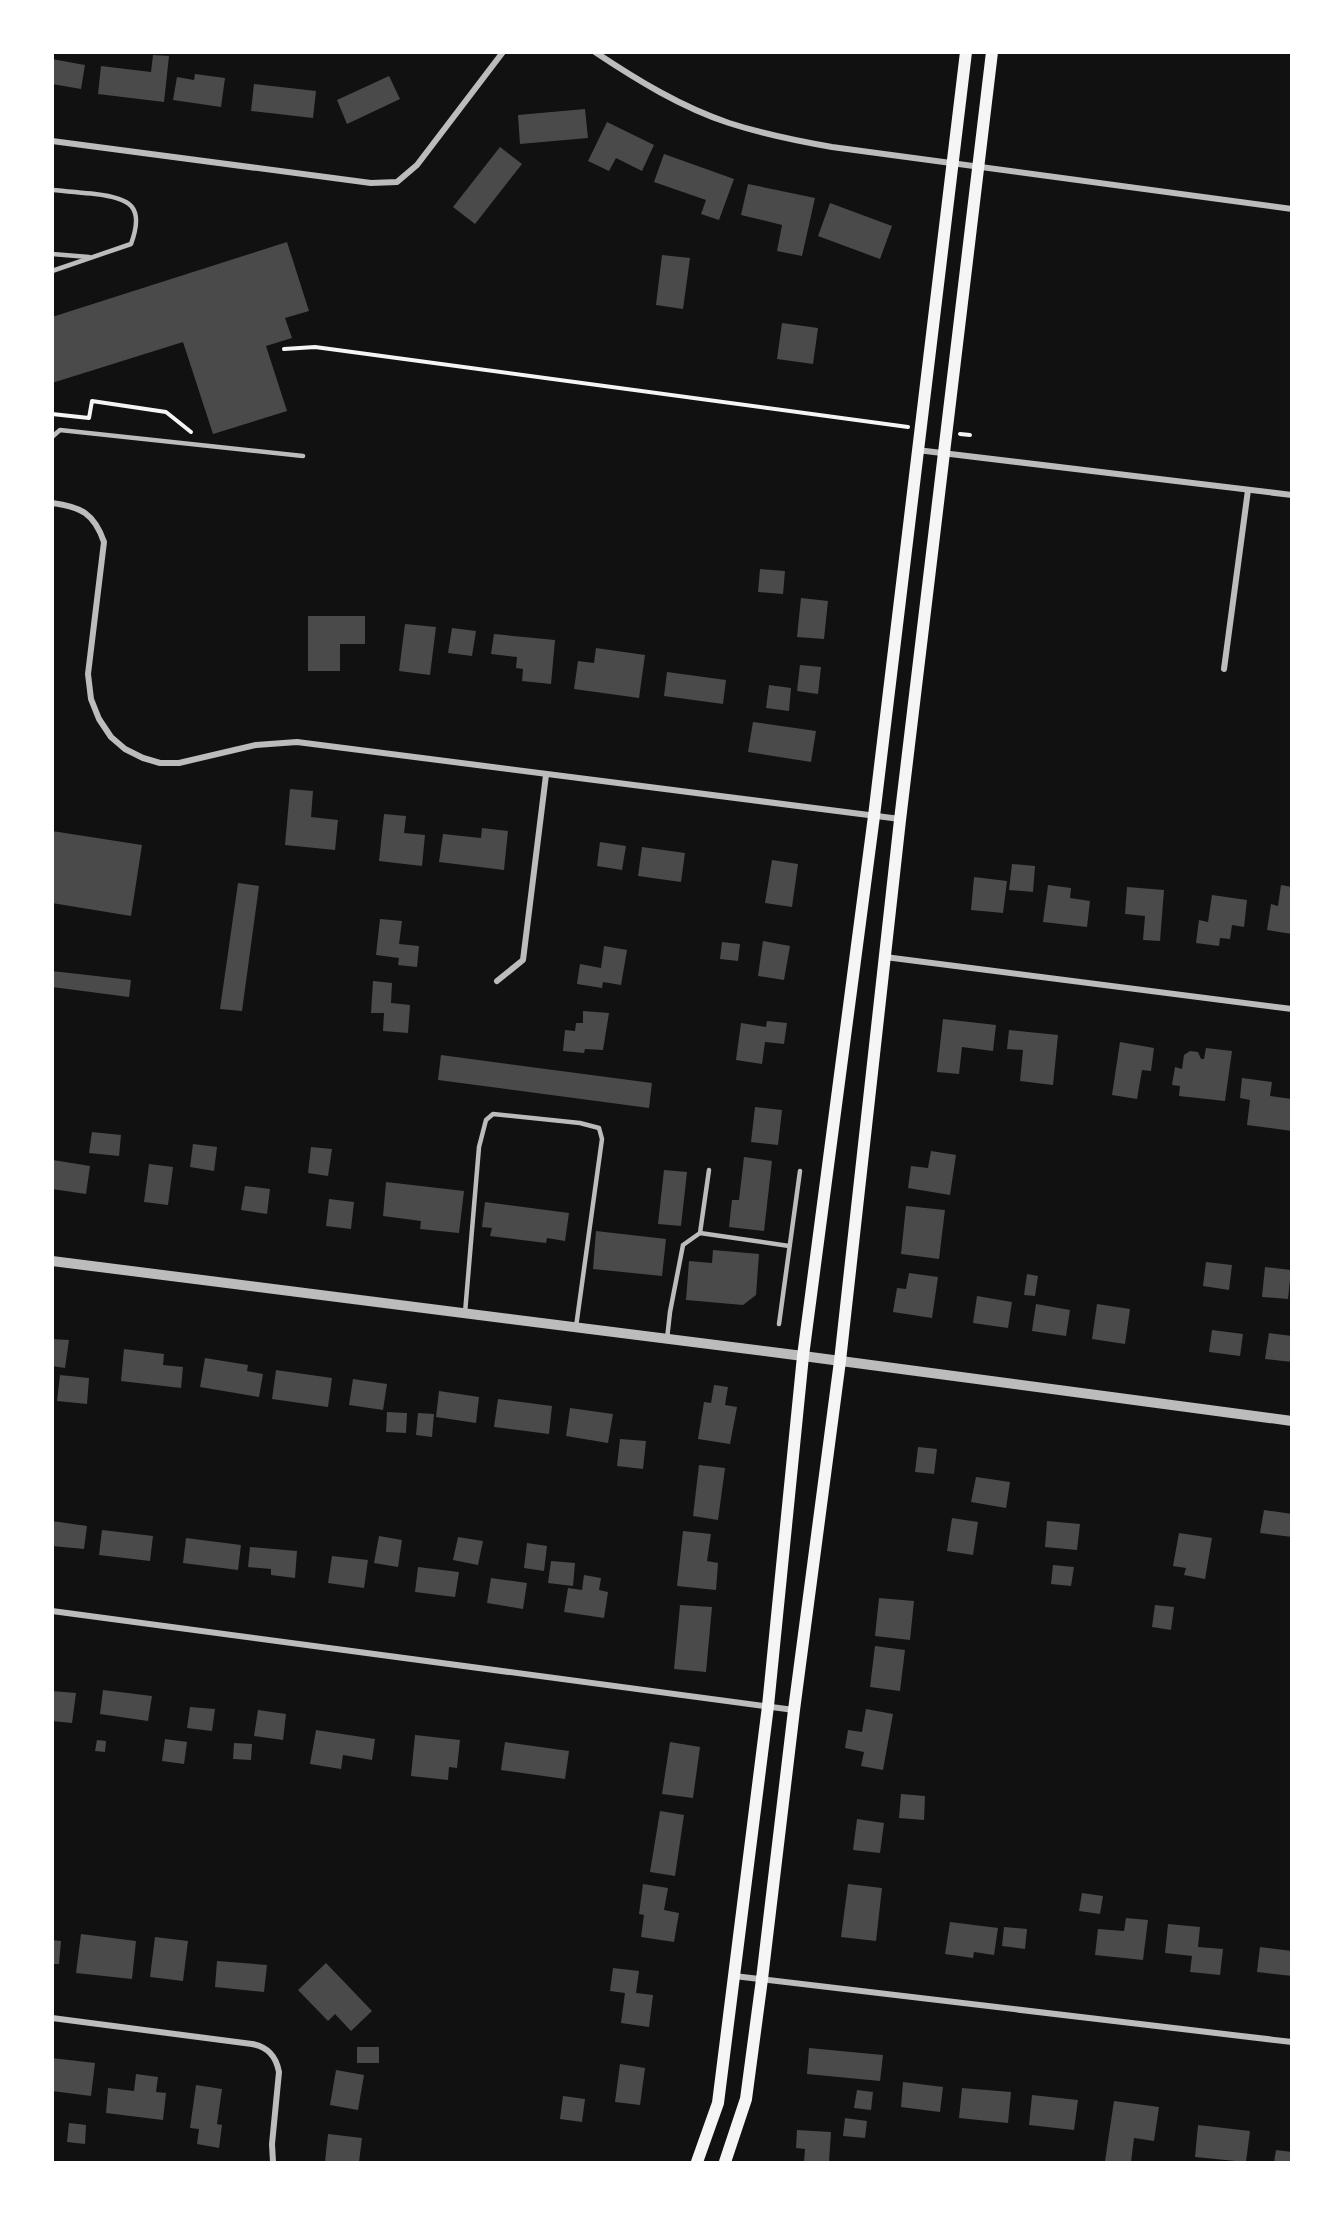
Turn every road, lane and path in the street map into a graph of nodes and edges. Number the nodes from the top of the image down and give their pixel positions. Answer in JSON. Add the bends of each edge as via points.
{"nodes":[{"id":1,"x":503,"y":52,"type":"edge"},
{"id":2,"x":595,"y":52,"type":"edge"},
{"id":3,"x":966,"y":52,"type":"edge"},
{"id":4,"x":992,"y":52,"type":"edge"},
{"id":5,"x":52,"y":141,"type":"edge"},
{"id":6,"x":953,"y":163,"type":"junction"},
{"id":7,"x":978,"y":166,"type":"junction"},
{"id":8,"x":52,"y":190,"type":"edge"},
{"id":9,"x":1292,"y":209,"type":"edge"},
{"id":10,"x":52,"y":254,"type":"edge"},
{"id":11,"x":92,"y":257,"type":"junction"},
{"id":12,"x":52,"y":271,"type":"edge"},
{"id":13,"x":284,"y":349,"type":"dead end"},
{"id":14,"x":52,"y":414,"type":"edge"},
{"id":15,"x":920,"y":429,"type":"junction"},
{"id":16,"x":192,"y":433,"type":"dead end"},
{"id":17,"x":947,"y":433,"type":"junction"},
{"id":18,"x":970,"y":435,"type":"dead end"},
{"id":19,"x":52,"y":437,"type":"edge"},
{"id":20,"x":917,"y":450,"type":"junction"},
{"id":21,"x":944,"y":454,"type":"junction"},
{"id":22,"x":303,"y":456,"type":"dead end"},
{"id":23,"x":1248,"y":490,"type":"junction"},
{"id":24,"x":1292,"y":495,"type":"edge"},
{"id":25,"x":52,"y":503,"type":"edge"},
{"id":26,"x":1224,"y":669,"type":"dead end"},
{"id":27,"x":546,"y":775,"type":"junction"},
{"id":28,"x":874,"y":816,"type":"junction"},
{"id":29,"x":900,"y":819,"type":"junction"},
{"id":30,"x":884,"y":957,"type":"junction"},
{"id":31,"x":497,"y":981,"type":"dead end"},
{"id":32,"x":1292,"y":1009,"type":"edge"},
{"id":33,"x":709,"y":1170,"type":"dead end"},
{"id":34,"x":800,"y":1171,"type":"dead end"},
{"id":35,"x":700,"y":1233,"type":"junction"},
{"id":36,"x":789,"y":1246,"type":"junction"},
{"id":37,"x":52,"y":1261,"type":"edge"},
{"id":38,"x":465,"y":1313,"type":"junction"},
{"id":39,"x":779,"y":1324,"type":"dead end"},
{"id":40,"x":576,"y":1327,"type":"junction"},
{"id":41,"x":668,"y":1339,"type":"junction"},
{"id":42,"x":803,"y":1356,"type":"junction"},
{"id":43,"x":840,"y":1361,"type":"junction"},
{"id":44,"x":1292,"y":1421,"type":"edge"},
{"id":45,"x":52,"y":1611,"type":"edge"},
{"id":46,"x":768,"y":1706,"type":"junction"},
{"id":47,"x":794,"y":1710,"type":"junction"},
{"id":48,"x":734,"y":1976,"type":"junction"},
{"id":49,"x":762,"y":1979,"type":"junction"},
{"id":50,"x":52,"y":2018,"type":"edge"},
{"id":51,"x":1292,"y":2042,"type":"edge"},
{"id":52,"x":273,"y":2163,"type":"edge"},
{"id":53,"x":697,"y":2163,"type":"edge"},
{"id":54,"x":725,"y":2163,"type":"edge"}],
"edges":[{"from":1,"to":5,"type":"street","via":[[417,165],[397,182],[371,183]]},
{"from":2,"to":6,"type":"street","via":[[676,101],[727,122],[832,147]]},
{"from":3,"to":6,"type":"main road"},
{"from":4,"to":7,"type":"main road"},
{"from":6,"to":7,"type":"street"},
{"from":6,"to":15,"type":"main road"},
{"from":7,"to":9,"type":"street"},
{"from":7,"to":17,"type":"main road"},
{"from":8,"to":11,"type":"lane","via":[[116,196],[128,202],[135,214],[136,228],[130,244]]},
{"from":10,"to":11,"type":"lane"},
{"from":11,"to":12,"type":"lane"},
{"from":13,"to":15,"type":"path","via":[[315,347]]},
{"from":14,"to":16,"type":"path","via":[[89,418],[92,401],[166,412]]},
{"from":15,"to":20,"type":"main road"},
{"from":17,"to":18,"type":"path"},
{"from":17,"to":21,"type":"main road"},
{"from":19,"to":22,"type":"lane","via":[[60,430]]},
{"from":20,"to":21,"type":"street"},
{"from":20,"to":28,"type":"main road"},
{"from":21,"to":23,"type":"street"},
{"from":21,"to":29,"type":"main road"},
{"from":23,"to":24,"type":"street"},
{"from":23,"to":26,"type":"street"},
{"from":25,"to":27,"type":"street","via":[[78,508],[91,517],[104,542],[88,674],[91,699],[111,737],[143,758],[179,763],[256,745],[297,742]]},
{"from":27,"to":28,"type":"street"},
{"from":27,"to":31,"type":"street","via":[[523,960]]},
{"from":28,"to":29,"type":"street"},
{"from":28,"to":42,"type":"main road"},
{"from":29,"to":30,"type":"main road"},
{"from":30,"to":32,"type":"street"},
{"from":30,"to":43,"type":"main road"},
{"from":33,"to":35,"type":"lane"},
{"from":34,"to":36,"type":"lane"},
{"from":35,"to":36,"type":"lane"},
{"from":35,"to":41,"type":"lane","via":[[683,1245]]},
{"from":36,"to":39,"type":"lane"},
{"from":37,"to":38,"type":"street"},
{"from":38,"to":40,"type":"street"},
{"from":38,"to":40,"type":"lane","via":[[479,1147],[486,1120],[493,1114],[580,1123],[599,1128],[602,1139]]},
{"from":40,"to":41,"type":"street"},
{"from":41,"to":42,"type":"street"},
{"from":42,"to":43,"type":"street"},
{"from":42,"to":46,"type":"main road"},
{"from":43,"to":44,"type":"street"},
{"from":43,"to":47,"type":"main road"},
{"from":45,"to":46,"type":"street"},
{"from":46,"to":47,"type":"street"},
{"from":46,"to":48,"type":"main road"},
{"from":47,"to":49,"type":"main road"},
{"from":48,"to":49,"type":"street"},
{"from":48,"to":53,"type":"main road","via":[[718,2103]]},
{"from":49,"to":51,"type":"street"},
{"from":49,"to":54,"type":"main road","via":[[746,2099]]},
{"from":50,"to":52,"type":"street","via":[[252,2044],[271,2052],[279,2072]]}]}
